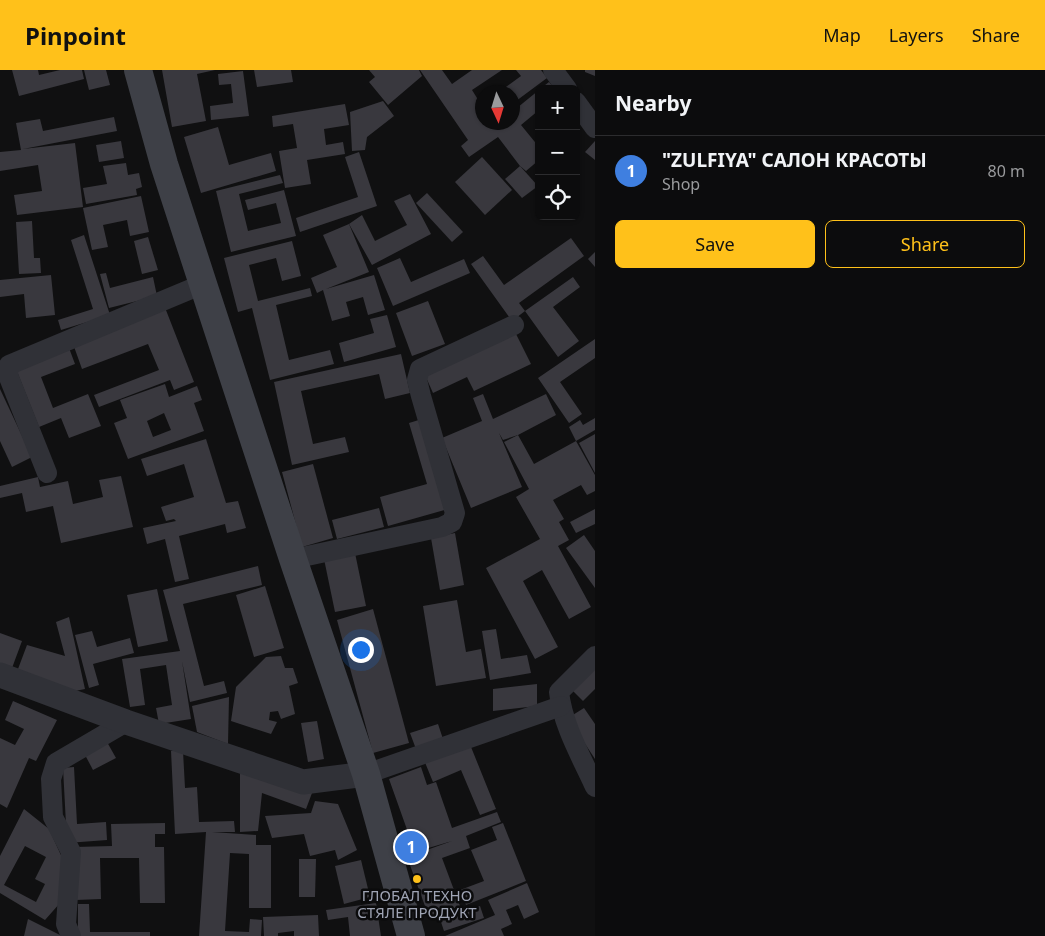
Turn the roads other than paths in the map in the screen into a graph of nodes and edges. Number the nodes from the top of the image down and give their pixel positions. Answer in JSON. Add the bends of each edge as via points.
{"nodes":[{"id":1,"x":138,"y":70,"type":"edge"},
{"id":2,"x":553,"y":70,"type":"edge"},
{"id":3,"x":564,"y":85,"type":"edge"},
{"id":4,"x":580,"y":107,"type":"edge"},
{"id":5,"x":595,"y":128,"type":"edge"},
{"id":6,"x":203,"y":284,"type":"junction"},
{"id":7,"x":514,"y":325,"type":"dead end"},
{"id":8,"x":4,"y":363,"type":"edge"},
{"id":9,"x":47,"y":473,"type":"dead end"},
{"id":10,"x":293,"y":559,"type":"junction"},
{"id":11,"x":595,"y":656,"type":"edge"},
{"id":12,"x":0,"y":675,"type":"edge"},
{"id":13,"x":561,"y":706,"type":"junction"},
{"id":14,"x":126,"y":722,"type":"junction"},
{"id":15,"x":366,"y":774,"type":"junction"},
{"id":16,"x":595,"y":787,"type":"edge"},
{"id":17,"x":71,"y":936,"type":"edge"},
{"id":18,"x":411,"y":936,"type":"edge"}],
"edges":[{"from":1,"to":6,"type":"main road"},
{"from":2,"to":3,"type":"street"},
{"from":4,"to":5,"type":"street"},
{"from":6,"to":8,"type":"street"},
{"from":6,"to":10,"type":"main road"},
{"from":7,"to":10,"type":"street","via":[[420,369],[417,380],[455,514],[452,522],[442,527]]},
{"from":8,"to":9,"type":"street"},
{"from":10,"to":15,"type":"main road"},
{"from":11,"to":13,"type":"street","via":[[559,692]]},
{"from":12,"to":14,"type":"street"},
{"from":13,"to":15,"type":"street"},
{"from":13,"to":16,"type":"street"},
{"from":14,"to":15,"type":"street","via":[[303,782]]},
{"from":14,"to":17,"type":"street","via":[[56,763],[51,779],[53,817],[71,852],[66,924]]},
{"from":15,"to":18,"type":"main road"}]}
